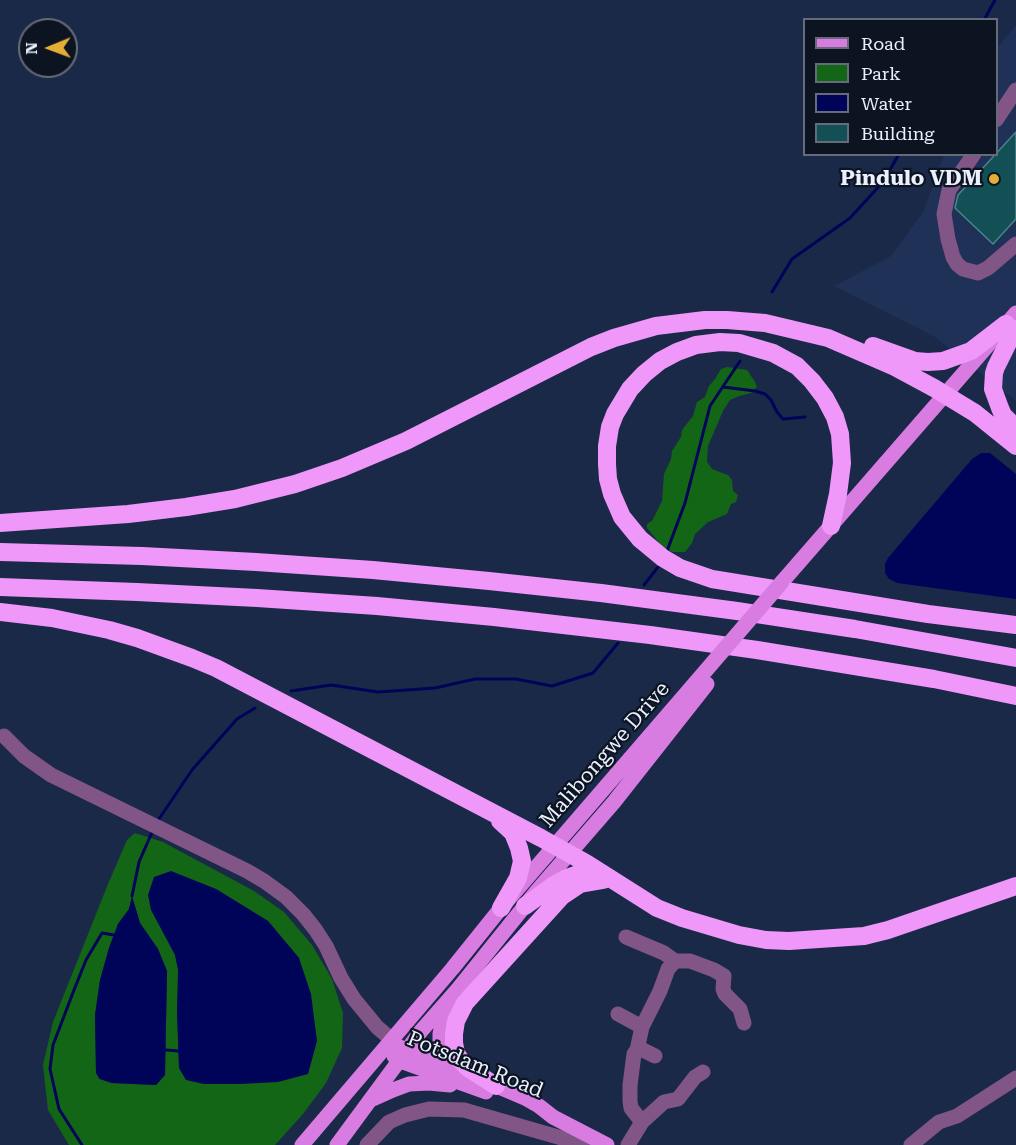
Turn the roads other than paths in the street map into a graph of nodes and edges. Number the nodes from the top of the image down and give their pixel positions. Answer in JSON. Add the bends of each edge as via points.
{"nodes":[{"id":1,"x":1016,"y":90,"type":"edge"},
{"id":2,"x":998,"y":117,"type":"edge"},
{"id":3,"x":973,"y":156,"type":"edge"},
{"id":4,"x":1016,"y":244,"type":"edge"},
{"id":5,"x":1013,"y":323,"type":"edge"},
{"id":6,"x":828,"y":338,"type":"junction"},
{"id":7,"x":948,"y":397,"type":"junction"},
{"id":8,"x":1016,"y":428,"type":"edge"},
{"id":9,"x":1016,"y":446,"type":"edge"},
{"id":10,"x":0,"y":523,"type":"edge"},
{"id":11,"x":831,"y":526,"type":"junction"},
{"id":12,"x":0,"y":552,"type":"edge"},
{"id":13,"x":788,"y":583,"type":"junction"},
{"id":14,"x":0,"y":587,"type":"edge"},
{"id":15,"x":0,"y":612,"type":"edge"},
{"id":16,"x":1016,"y":625,"type":"edge"},
{"id":17,"x":1016,"y":658,"type":"edge"},
{"id":18,"x":1016,"y":696,"type":"edge"},
{"id":19,"x":2,"y":741,"type":"edge"},
{"id":20,"x":490,"y":812,"type":"junction"},
{"id":21,"x":562,"y":850,"type":"junction"},
{"id":22,"x":603,"y":880,"type":"junction"},
{"id":23,"x":1016,"y":886,"type":"edge"},
{"id":24,"x":627,"y":890,"type":"junction"},
{"id":25,"x":525,"y":906,"type":"junction"},
{"id":26,"x":501,"y":908,"type":"junction"},
{"id":27,"x":626,"y":937,"type":"dead end"},
{"id":28,"x":675,"y":961,"type":"junction"},
{"id":29,"x":458,"y":989,"type":"junction"},
{"id":30,"x":618,"y":1014,"type":"dead end"},
{"id":31,"x":744,"y":1023,"type":"dead end"},
{"id":32,"x":642,"y":1027,"type":"junction"},
{"id":33,"x":386,"y":1039,"type":"junction"},
{"id":34,"x":637,"y":1050,"type":"junction"},
{"id":35,"x":404,"y":1056,"type":"junction"},
{"id":36,"x":655,"y":1056,"type":"dead end"},
{"id":37,"x":459,"y":1070,"type":"junction"},
{"id":38,"x":704,"y":1072,"type":"dead end"},
{"id":39,"x":1016,"y":1078,"type":"edge"},
{"id":40,"x":488,"y":1088,"type":"junction"},
{"id":41,"x":371,"y":1100,"type":"junction"},
{"id":42,"x":642,"y":1122,"type":"junction"},
{"id":43,"x":591,"y":1137,"type":"junction"},
{"id":44,"x":302,"y":1145,"type":"edge"},
{"id":45,"x":337,"y":1145,"type":"edge"},
{"id":46,"x":367,"y":1145,"type":"edge"},
{"id":47,"x":607,"y":1145,"type":"edge"},
{"id":48,"x":628,"y":1145,"type":"edge"},
{"id":49,"x":911,"y":1145,"type":"edge"}],
"edges":[{"from":1,"to":2,"type":"street"},
{"from":3,"to":4,"type":"street","via":[[949,190],[944,214],[953,257],[963,269],[978,273]]},
{"from":5,"to":6,"type":"highway","via":[[970,351],[943,361],[915,360],[851,339]]},
{"from":5,"to":7,"type":"main road"},
{"from":5,"to":8,"type":"highway","via":[[994,373],[993,389],[1004,415]]},
{"from":6,"to":7,"type":"highway","via":[[895,367]]},
{"from":6,"to":10,"type":"highway","via":[[746,321],[705,320],[656,326],[591,347],[406,441],[295,484],[177,509]]},
{"from":7,"to":9,"type":"highway"},
{"from":7,"to":11,"type":"main road","name":"Malibongwe Drive"},
{"from":7,"to":13,"type":"main road","name":"Malibongwe Drive","via":[[913,446]]},
{"from":11,"to":13,"type":"main road","name":"Malibongwe Drive"},
{"from":11,"to":16,"type":"highway","via":[[842,463],[835,417],[812,381],[797,366],[773,353],[720,342],[677,352],[644,374],[615,414],[606,464],[612,494],[622,517],[640,539],[680,568],[712,579]]},
{"from":12,"to":17,"type":"highway","via":[[181,558],[410,573],[788,618]]},
{"from":13,"to":21,"type":"main road","name":"Malibongwe Drive","bridge":true},
{"from":14,"to":18,"type":"highway","via":[[377,606],[582,627],[815,659]]},
{"from":15,"to":20,"type":"highway","via":[[109,630],[192,658]]},
{"from":19,"to":33,"type":"street","via":[[51,775],[247,871],[286,897],[315,929],[347,989]]},
{"from":20,"to":21,"type":"highway"},
{"from":20,"to":26,"type":"highway","via":[[513,833],[522,861],[518,878]]},
{"from":21,"to":24,"type":"highway"},
{"from":21,"to":25,"type":"main road","name":"Malibongwe Drive"},
{"from":21,"to":26,"type":"main road","name":"Malibongwe Drive"},
{"from":22,"to":24,"type":"highway"},
{"from":22,"to":25,"type":"highway","via":[[579,873]]},
{"from":22,"to":40,"type":"highway","via":[[580,884],[562,896],[465,1003],[453,1034],[456,1053]]},
{"from":23,"to":24,"type":"highway","via":[[864,936],[789,941],[739,935],[682,918]]},
{"from":25,"to":29,"type":"main road","name":"Malibongwe Drive"},
{"from":26,"to":33,"type":"main road","name":"Malibongwe Drive","via":[[452,969]]},
{"from":27,"to":28,"type":"street"},
{"from":28,"to":31,"type":"street","via":[[690,961],[724,976],[725,994],[740,1009]]},
{"from":28,"to":32,"type":"street"},
{"from":29,"to":35,"type":"main road","name":"Malibongwe Drive"},
{"from":29,"to":37,"type":"main road","via":[[442,1025],[440,1042],[444,1055]]},
{"from":30,"to":32,"type":"street"},
{"from":32,"to":34,"type":"street"},
{"from":33,"to":35,"type":"main road","name":"Potsdam Road","via":[[390,1053]]},
{"from":33,"to":44,"type":"main road","name":"Malibongwe Drive"},
{"from":34,"to":36,"type":"street"},
{"from":34,"to":42,"type":"street","via":[[630,1101]]},
{"from":35,"to":37,"type":"main road","name":"Potsdam Road"},
{"from":35,"to":40,"type":"main road","name":"Potsdam Road"},
{"from":35,"to":41,"type":"main road","name":"Malibongwe Drive"},
{"from":37,"to":40,"type":"main road","name":"Potsdam Road"},
{"from":38,"to":42,"type":"street","via":[[695,1077],[678,1099],[664,1102]]},
{"from":39,"to":49,"type":"street","via":[[957,1116],[939,1122]]},
{"from":40,"to":41,"type":"main road","via":[[417,1083]]},
{"from":40,"to":43,"type":"main road","name":"Potsdam Road","via":[[540,1106]]},
{"from":41,"to":45,"type":"main road","name":"Malibongwe Drive"},
{"from":42,"to":48,"type":"street"},
{"from":43,"to":46,"type":"street","via":[[572,1141],[464,1110],[429,1109],[389,1122]]},
{"from":43,"to":47,"type":"main road","name":"Potsdam Road"}]}
